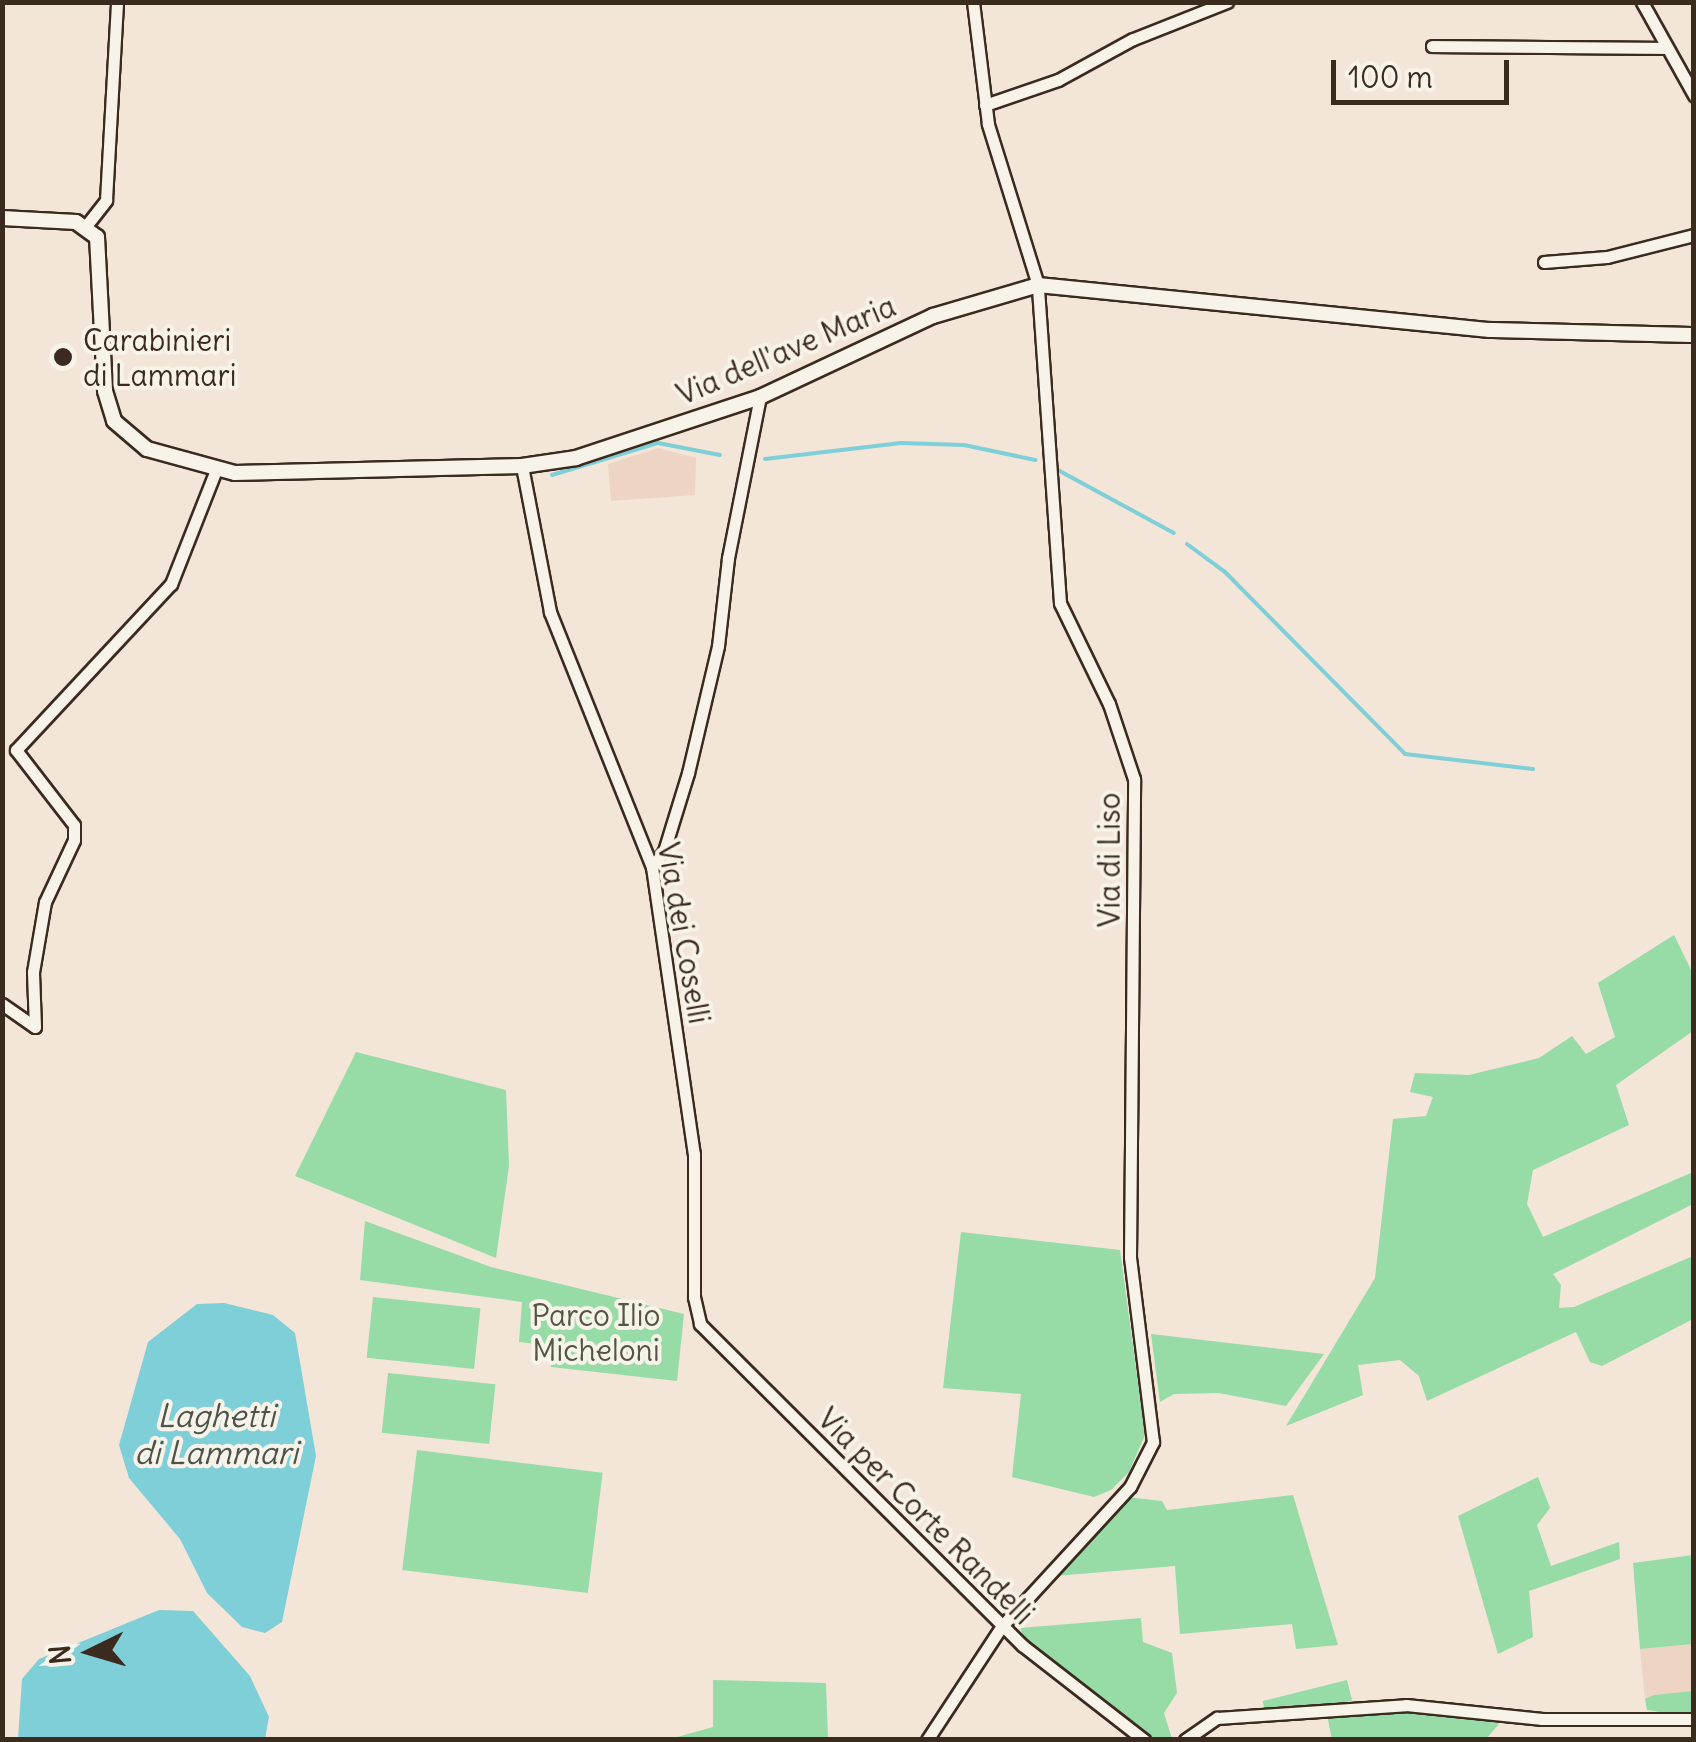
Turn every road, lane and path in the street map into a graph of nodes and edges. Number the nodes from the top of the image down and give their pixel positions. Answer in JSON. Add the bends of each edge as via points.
{"nodes":[{"id":1,"x":118,"y":2,"type":"edge"},
{"id":2,"x":973,"y":2,"type":"edge"},
{"id":3,"x":1227,"y":2,"type":"edge"},
{"id":4,"x":1642,"y":2,"type":"edge"},
{"id":5,"x":1432,"y":46,"type":"dead end"},
{"id":6,"x":1666,"y":48,"type":"junction"},
{"id":7,"x":1694,"y":95,"type":"edge"},
{"id":8,"x":985,"y":105,"type":"junction"},
{"id":9,"x":2,"y":218,"type":"edge"},
{"id":10,"x":86,"y":226,"type":"junction"},
{"id":11,"x":1694,"y":236,"type":"edge"},
{"id":12,"x":1544,"y":262,"type":"dead end"},
{"id":13,"x":1038,"y":285,"type":"junction"},
{"id":14,"x":1694,"y":335,"type":"edge"},
{"id":15,"x":760,"y":397,"type":"junction"},
{"id":16,"x":522,"y":466,"type":"junction"},
{"id":17,"x":216,"y":470,"type":"junction"},
{"id":18,"x":652,"y":867,"type":"junction"},
{"id":19,"x":2,"y":1004,"type":"edge"},
{"id":20,"x":695,"y":1308,"type":"joint"},
{"id":21,"x":1002,"y":1626,"type":"junction"},
{"id":22,"x":1694,"y":1719,"type":"edge"},
{"id":23,"x":927,"y":1740,"type":"edge"},
{"id":24,"x":1144,"y":1740,"type":"edge"},
{"id":25,"x":1185,"y":1740,"type":"edge"}],
"edges":[{"from":1,"to":10,"type":"street","via":[[109,180],[106,200]]},
{"from":2,"to":8,"type":"street","name":"Via di Liso"},
{"from":3,"to":8,"type":"street","via":[[1133,38],[1058,80]]},
{"from":4,"to":6,"type":"street"},
{"from":5,"to":6,"type":"street"},
{"from":6,"to":7,"type":"street"},
{"from":8,"to":13,"type":"street","name":"Via di Liso"},
{"from":9,"to":10,"type":"street"},
{"from":10,"to":17,"type":"street","name":"Via dell'ave Maria","via":[[101,252],[104,392],[114,422],[139,446]]},
{"from":11,"to":12,"type":"street","via":[[1607,257]]},
{"from":13,"to":14,"type":"street","name":"Via dell'ave Maria","via":[[1490,330]]},
{"from":13,"to":15,"type":"street","name":"Via dell'ave Maria","via":[[933,316]]},
{"from":13,"to":21,"type":"street","name":"Via di Liso","via":[[1060,603],[1110,704],[1134,780],[1130,1258],[1153,1442],[1130,1487]]},
{"from":15,"to":16,"type":"street","name":"Via dell'ave Maria","via":[[606,450]]},
{"from":15,"to":18,"type":"street","via":[[718,646],[688,773],[664,850]]},
{"from":16,"to":17,"type":"street","name":"Via dell'ave Maria"},
{"from":16,"to":18,"type":"street","name":"Via dei Coselli","via":[[550,612]]},
{"from":17,"to":19,"type":"street","via":[[172,584],[16,750],[74,825],[74,840],[46,902],[33,972],[36,1027]]},
{"from":18,"to":20,"type":"street","name":"Via dei Coselli","via":[[694,1154]]},
{"from":20,"to":21,"type":"street","name":"Via per Corte Randelli","via":[[707,1336]]},
{"from":21,"to":23,"type":"street","name":"Via di Liso"},
{"from":21,"to":24,"type":"street","name":"Via per Corte Randelli"},
{"from":22,"to":25,"type":"street","via":[[1542,1719],[1388,1706],[1217,1718]]}]}
